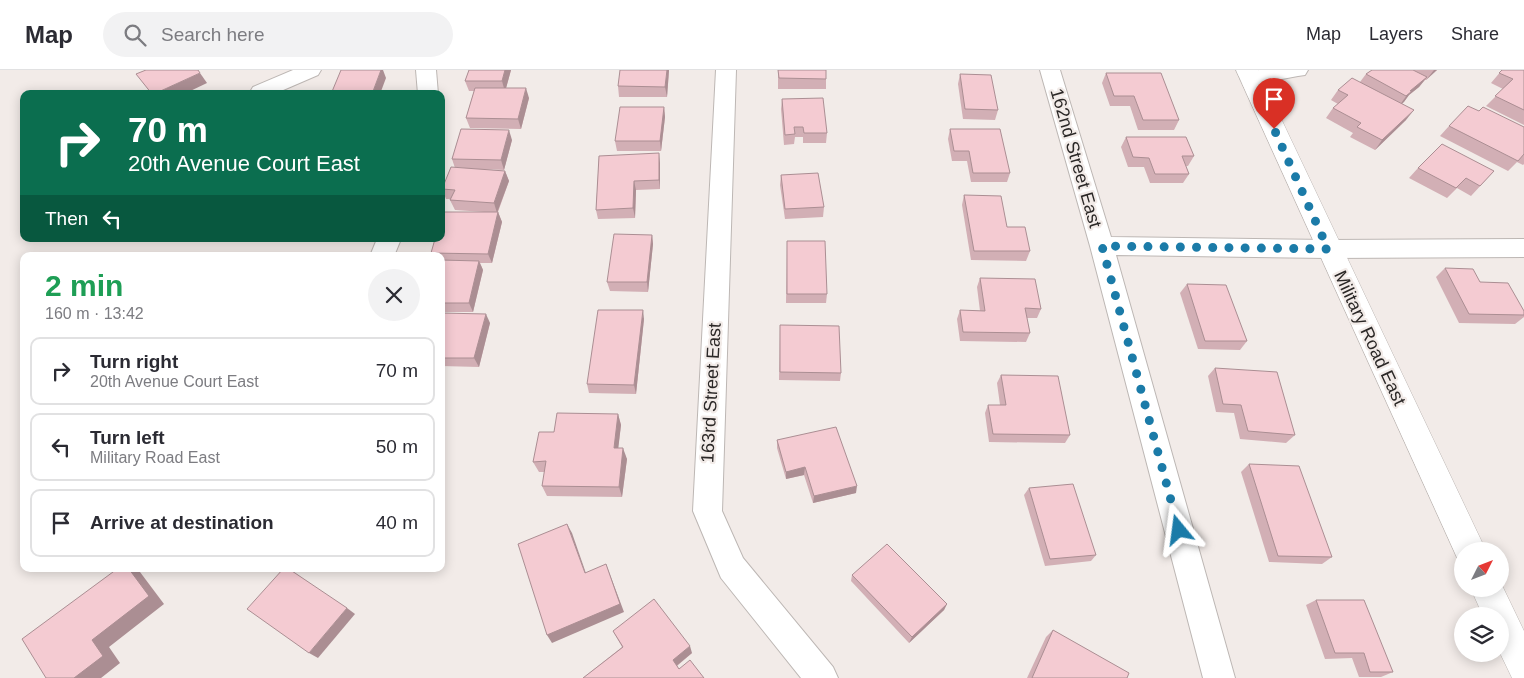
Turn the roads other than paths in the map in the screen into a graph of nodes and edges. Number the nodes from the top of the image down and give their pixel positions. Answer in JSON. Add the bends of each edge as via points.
{"nodes":[{"id":1,"x":310,"y":70,"type":"edge"},
{"id":2,"x":426,"y":70,"type":"edge"},
{"id":3,"x":726,"y":70,"type":"edge"},
{"id":4,"x":1050,"y":70,"type":"edge"},
{"id":5,"x":1298,"y":70,"type":"edge"},
{"id":6,"x":1249,"y":74,"type":"edge"},
{"id":7,"x":265,"y":90,"type":"edge"},
{"id":8,"x":428,"y":90,"type":"edge"},
{"id":9,"x":1102,"y":246,"type":"junction"},
{"id":10,"x":1524,"y":248,"type":"edge"},
{"id":11,"x":1328,"y":249,"type":"junction"},
{"id":12,"x":1466,"y":542,"type":"edge"},
{"id":13,"x":1491,"y":598,"type":"edge"},
{"id":14,"x":1524,"y":667,"type":"edge"},
{"id":15,"x":822,"y":678,"type":"edge"},
{"id":16,"x":1219,"y":678,"type":"edge"}],
"edges":[{"from":1,"to":7,"type":"street"},
{"from":2,"to":8,"type":"street"},
{"from":3,"to":15,"type":"street","name":"163rd Street East","via":[[707,510],[732,568]]},
{"from":4,"to":9,"type":"street","name":"162nd Street East"},
{"from":5,"to":6,"type":"street"},
{"from":6,"to":11,"type":"street","name":"Military Road East"},
{"from":9,"to":11,"type":"street"},
{"from":9,"to":16,"type":"street","name":"162nd Street East"},
{"from":10,"to":11,"type":"street"},
{"from":11,"to":12,"type":"street","name":"Military Road East"},
{"from":13,"to":14,"type":"street"}]}
